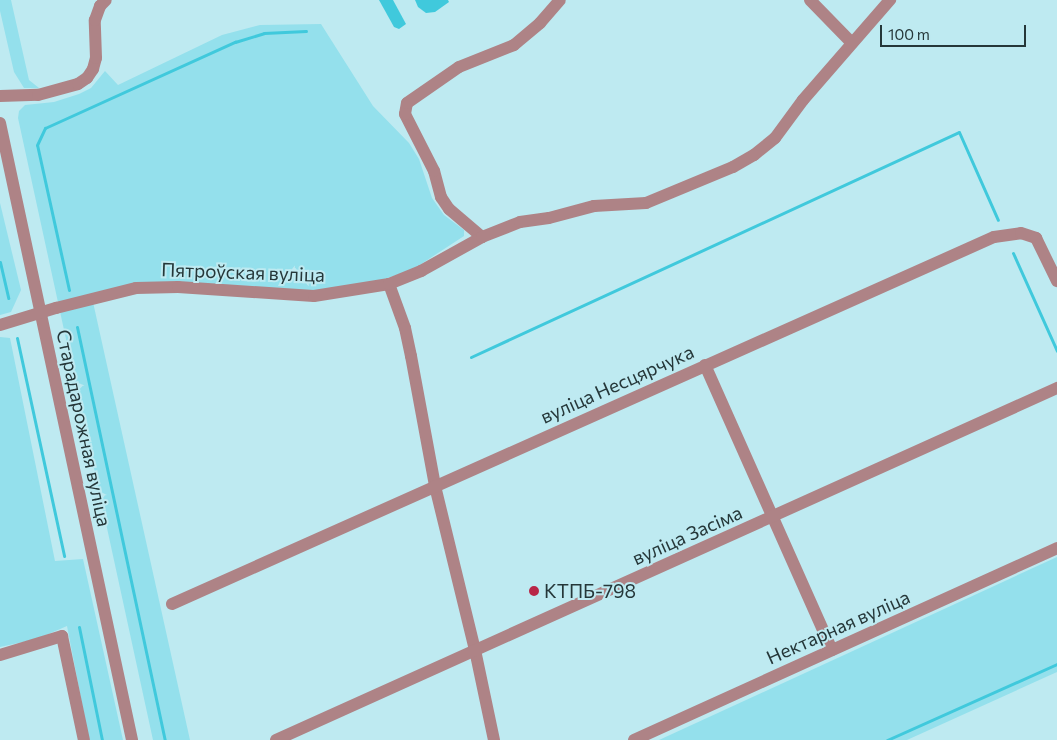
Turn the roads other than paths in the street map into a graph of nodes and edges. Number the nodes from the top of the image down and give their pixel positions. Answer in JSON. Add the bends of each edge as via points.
{"nodes":[{"id":1,"x":106,"y":0,"type":"edge"},
{"id":2,"x":560,"y":0,"type":"edge"},
{"id":3,"x":810,"y":0,"type":"edge"},
{"id":4,"x":890,"y":0,"type":"edge"},
{"id":5,"x":852,"y":43,"type":"junction"},
{"id":6,"x":0,"y":96,"type":"edge"},
{"id":7,"x":0,"y":123,"type":"edge"},
{"id":8,"x":482,"y":237,"type":"junction"},
{"id":9,"x":1057,"y":281,"type":"edge"},
{"id":10,"x":389,"y":284,"type":"junction"},
{"id":11,"x":40,"y":314,"type":"junction"},
{"id":12,"x":0,"y":325,"type":"edge"},
{"id":13,"x":705,"y":365,"type":"junction"},
{"id":14,"x":1057,"y":388,"type":"edge"},
{"id":15,"x":435,"y":486,"type":"junction"},
{"id":16,"x":774,"y":517,"type":"junction"},
{"id":17,"x":1057,"y":548,"type":"edge"},
{"id":18,"x":172,"y":604,"type":"dead end"},
{"id":19,"x":475,"y":650,"type":"junction"},
{"id":20,"x":832,"y":650,"type":"junction"},
{"id":21,"x":0,"y":655,"type":"edge"},
{"id":22,"x":84,"y":740,"type":"edge"},
{"id":23,"x":132,"y":740,"type":"edge"},
{"id":24,"x":276,"y":740,"type":"edge"},
{"id":25,"x":494,"y":740,"type":"edge"},
{"id":26,"x":634,"y":740,"type":"edge"}],
"edges":[{"from":1,"to":6,"type":"street","via":[[95,20],[96,58],[87,78],[78,84],[38,96]]},
{"from":2,"to":8,"type":"street","via":[[514,45],[459,67],[406,103],[405,114],[434,171],[441,197],[449,209]]},
{"from":3,"to":5,"type":"street"},
{"from":4,"to":5,"type":"street","name":"Пятроўская вуліца"},
{"from":5,"to":8,"type":"street","name":"Пятроўская вуліца","via":[[775,138],[733,167],[646,202],[594,206],[520,222]]},
{"from":7,"to":11,"type":"street","name":"Старадарожная вуліца"},
{"from":8,"to":10,"type":"street","name":"Пятроўская вуліца","via":[[420,272]]},
{"from":9,"to":13,"type":"street","name":"вуліца Несцярчука","via":[[1036,238],[1021,233],[994,237]]},
{"from":10,"to":11,"type":"street","name":"Пятроўская вуліца","via":[[314,296],[178,287],[136,288]]},
{"from":10,"to":15,"type":"street","via":[[405,328]]},
{"from":11,"to":12,"type":"street","name":"Пятроўская вуліца"},
{"from":11,"to":23,"type":"street","name":"Старадарожная вуліца"},
{"from":13,"to":15,"type":"street","name":"вуліца Несцярчука"},
{"from":13,"to":16,"type":"street"},
{"from":14,"to":16,"type":"street","name":"вуліца Засіма"},
{"from":15,"to":18,"type":"street","name":"вуліца Несцярчука"},
{"from":15,"to":19,"type":"street"},
{"from":16,"to":19,"type":"street","name":"вуліца Засіма"},
{"from":16,"to":20,"type":"street"},
{"from":17,"to":20,"type":"street","name":"Нектарная вуліца"},
{"from":19,"to":24,"type":"street","name":"вуліца Засіма"},
{"from":19,"to":25,"type":"street"},
{"from":20,"to":26,"type":"street","name":"Нектарная вуліца"},
{"from":21,"to":22,"type":"street","via":[[62,636]]}]}
